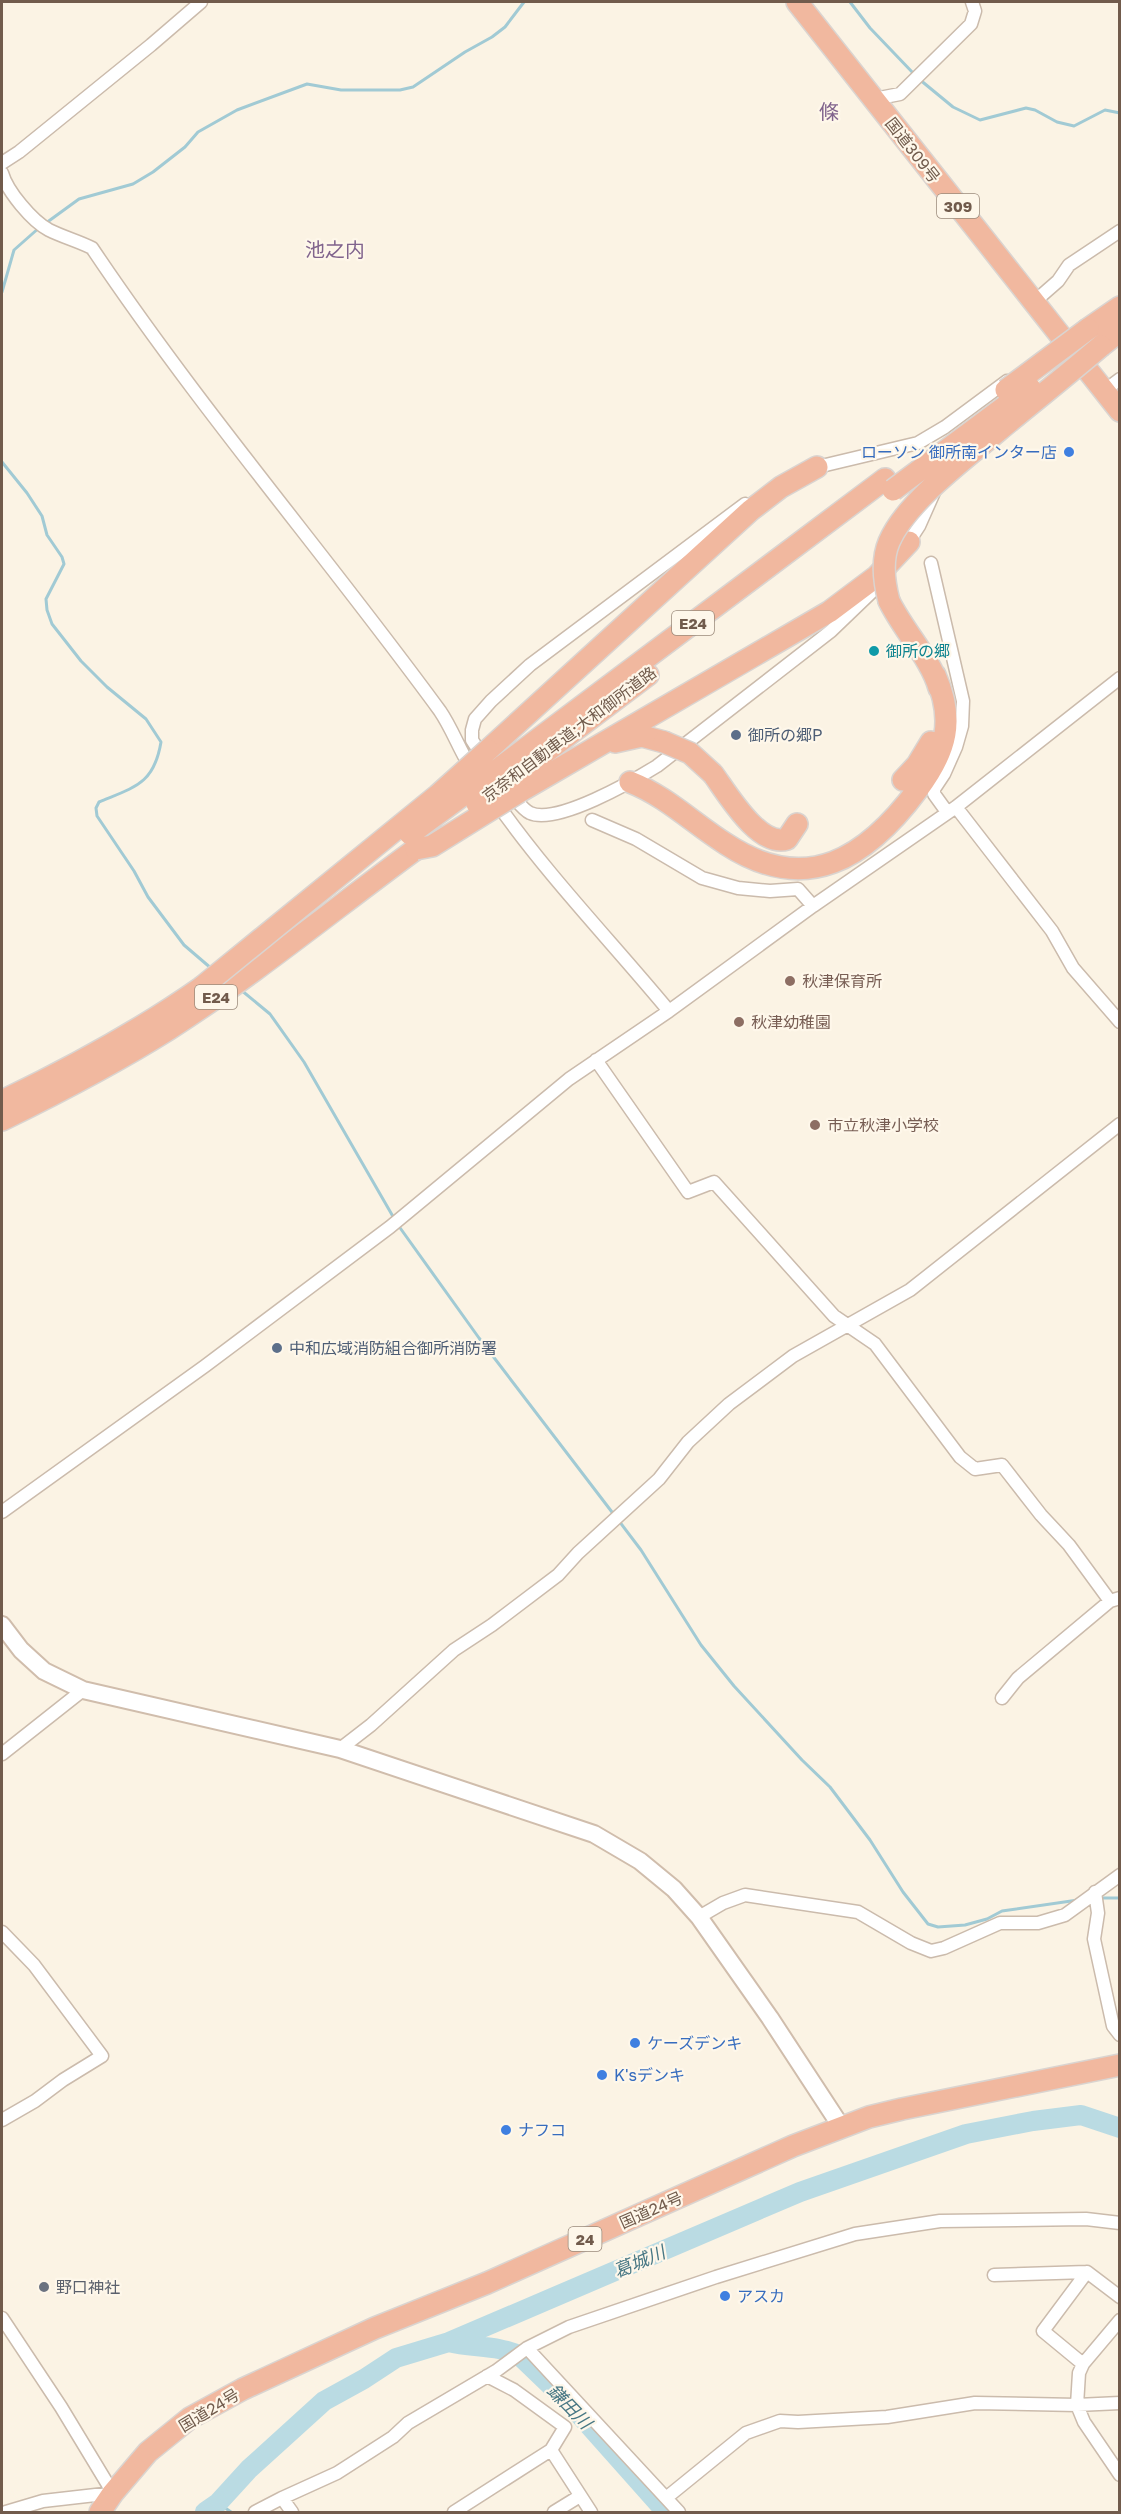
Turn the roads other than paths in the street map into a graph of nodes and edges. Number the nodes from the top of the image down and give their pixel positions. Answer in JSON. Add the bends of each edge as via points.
{"nodes":[{"id":1,"x":201,"y":2,"type":"edge"},
{"id":2,"x":797,"y":2,"type":"edge"},
{"id":3,"x":972,"y":2,"type":"edge"},
{"id":4,"x":874,"y":99,"type":"junction"},
{"id":5,"x":2,"y":164,"type":"edge"},
{"id":6,"x":2,"y":173,"type":"edge"},
{"id":7,"x":1119,"y":231,"type":"edge"},
{"id":8,"x":1034,"y":302,"type":"junction"},
{"id":9,"x":1119,"y":307,"type":"edge"},
{"id":10,"x":1119,"y":321,"type":"edge"},
{"id":11,"x":1119,"y":331,"type":"edge"},
{"id":12,"x":1095,"y":338,"type":"junction"},
{"id":13,"x":1064,"y":339,"type":"junction"},
{"id":14,"x":1079,"y":359,"type":"junction"},
{"id":15,"x":1112,"y":385,"type":"edge"},
{"id":16,"x":1119,"y":411,"type":"edge"},
{"id":17,"x":900,"y":448,"type":"junction"},
{"id":18,"x":818,"y":467,"type":"junction"},
{"id":19,"x":935,"y":491,"type":"junction"},
{"id":20,"x":909,"y":542,"type":"junction"},
{"id":21,"x":931,"y":563,"type":"dead end"},
{"id":22,"x":935,"y":675,"type":"junction"},
{"id":23,"x":1119,"y":678,"type":"edge"},
{"id":24,"x":594,"y":748,"type":"junction"},
{"id":25,"x":510,"y":779,"type":"junction"},
{"id":26,"x":903,"y":780,"type":"dead end"},
{"id":27,"x":630,"y":782,"type":"junction"},
{"id":28,"x":952,"y":809,"type":"junction"},
{"id":29,"x":592,"y":820,"type":"dead end"},
{"id":30,"x":727,"y":845,"type":"junction"},
{"id":31,"x":813,"y":906,"type":"junction"},
{"id":32,"x":202,"y":987,"type":"junction"},
{"id":33,"x":669,"y":1011,"type":"junction"},
{"id":34,"x":1119,"y":1022,"type":"edge"},
{"id":35,"x":596,"y":1060,"type":"junction"},
{"id":36,"x":2,"y":1101,"type":"edge"},
{"id":37,"x":2,"y":1120,"type":"edge"},
{"id":38,"x":1119,"y":1124,"type":"edge"},
{"id":39,"x":848,"y":1325,"type":"junction"},
{"id":40,"x":2,"y":1512,"type":"edge"},
{"id":41,"x":1115,"y":1600,"type":"edge"},
{"id":42,"x":2,"y":1625,"type":"edge"},
{"id":43,"x":83,"y":1690,"type":"junction"},
{"id":44,"x":1002,"y":1698,"type":"dead end"},
{"id":45,"x":340,"y":1749,"type":"junction"},
{"id":46,"x":2,"y":1754,"type":"edge"},
{"id":47,"x":1119,"y":1875,"type":"edge"},
{"id":48,"x":1095,"y":1896,"type":"junction"},
{"id":49,"x":699,"y":1917,"type":"junction"},
{"id":50,"x":2,"y":1932,"type":"edge"},
{"id":51,"x":1119,"y":2035,"type":"edge"},
{"id":52,"x":1119,"y":2065,"type":"edge"},
{"id":53,"x":2,"y":2120,"type":"edge"},
{"id":54,"x":842,"y":2128,"type":"junction"},
{"id":55,"x":1119,"y":2223,"type":"edge"},
{"id":56,"x":1087,"y":2272,"type":"junction"},
{"id":57,"x":994,"y":2275,"type":"dead end"},
{"id":58,"x":1119,"y":2297,"type":"edge"},
{"id":59,"x":2,"y":2318,"type":"edge"},
{"id":60,"x":1119,"y":2320,"type":"edge"},
{"id":61,"x":527,"y":2348,"type":"junction"},
{"id":62,"x":1083,"y":2364,"type":"junction"},
{"id":63,"x":492,"y":2373,"type":"junction"},
{"id":64,"x":1119,"y":2403,"type":"edge"},
{"id":65,"x":1077,"y":2405,"type":"junction"},
{"id":66,"x":551,"y":2451,"type":"junction"},
{"id":67,"x":1119,"y":2475,"type":"edge"},
{"id":68,"x":113,"y":2493,"type":"junction"},
{"id":69,"x":580,"y":2496,"type":"junction"},
{"id":70,"x":282,"y":2498,"type":"junction"},
{"id":71,"x":666,"y":2498,"type":"junction"},
{"id":72,"x":6,"y":2512,"type":"edge"},
{"id":73,"x":100,"y":2512,"type":"edge"},
{"id":74,"x":255,"y":2512,"type":"edge"},
{"id":75,"x":292,"y":2512,"type":"edge"},
{"id":76,"x":454,"y":2512,"type":"edge"},
{"id":77,"x":554,"y":2512,"type":"edge"},
{"id":78,"x":591,"y":2512,"type":"edge"},
{"id":79,"x":678,"y":2512,"type":"edge"}],
"edges":[{"from":1,"to":5,"type":"street"},
{"from":2,"to":4,"type":"highway","name":"国道309号","number":"309"},
{"from":3,"to":4,"type":"street","via":[[975,11],[971,24],[900,94]]},
{"from":4,"to":8,"type":"highway","name":"国道309号","number":"309"},
{"from":6,"to":33,"type":"street","via":[[29,215],[48,230],[92,248],[242,456],[442,714],[465,759],[546,870]]},
{"from":7,"to":8,"type":"street","via":[[1069,265],[1058,281]]},
{"from":8,"to":13,"type":"highway","name":"国道309号","number":"309"},
{"from":9,"to":12,"type":"highway","name":"京奈和自動車道;大和御所道路","number":"E24"},
{"from":10,"to":12,"type":"highway","name":"京奈和自動車道;大和御所道路","number":"E24"},
{"from":11,"to":12,"type":"highway"},
{"from":12,"to":22,"type":"highway","bridge":true,"via":[[954,468],[903,519],[889,543],[885,556],[889,601]]},
{"from":12,"to":25,"type":"highway","name":"京奈和自動車道;大和御所道路","number":"E24","bridge":true,"via":[[889,484]]},
{"from":13,"to":14,"type":"highway","name":"国道309号","number":"309"},
{"from":13,"to":17,"type":"street","via":[[945,427],[918,443]]},
{"from":14,"to":15,"type":"highway","name":"国道309号","number":"309"},
{"from":14,"to":19,"type":"street","via":[[964,449]]},
{"from":15,"to":16,"type":"highway","name":"国道309号","number":"309"},
{"from":17,"to":18,"type":"street"},
{"from":17,"to":19,"type":"street","via":[[914,451],[926,460],[934,474]]},
{"from":18,"to":27,"type":"street","via":[[778,484],[717,524],[530,665],[475,719],[471,730],[476,748],[529,813],[540,815],[571,808]]},
{"from":18,"to":32,"type":"highway","bridge":true,"via":[[781,487],[751,510],[438,795]]},
{"from":19,"to":20,"type":"street"},
{"from":20,"to":24,"type":"highway","via":[[877,576],[829,612]]},
{"from":20,"to":27,"type":"street","via":[[879,585],[838,624],[665,760]]},
{"from":21,"to":28,"type":"street","via":[[963,701],[956,747],[934,789],[934,795]]},
{"from":22,"to":26,"type":"highway","via":[[941,704],[937,729],[921,759]]},
{"from":22,"to":30,"type":"highway","via":[[946,703],[941,749],[910,801],[873,840],[838,861],[795,869],[766,864]]},
{"from":23,"to":28,"type":"street"},
{"from":24,"to":25,"type":"highway"},
{"from":24,"to":30,"type":"highway","bridge":true,"via":[[642,736],[664,742],[690,753],[713,774],[765,836],[787,839],[797,824],[792,839],[776,849],[749,851]]},
{"from":25,"to":32,"type":"highway","name":"京奈和自動車道;大和御所道路","number":"E24","bridge":true},
{"from":25,"to":37,"type":"highway","number":"E24","bridge":true,"via":[[432,846],[416,849],[170,1028],[118,1060]]},
{"from":27,"to":30,"type":"highway","via":[[653,793]]},
{"from":28,"to":31,"type":"street"},
{"from":28,"to":34,"type":"street","via":[[1052,931],[1073,968]]},
{"from":29,"to":31,"type":"street","via":[[636,839],[702,878],[738,888],[798,890]]},
{"from":31,"to":33,"type":"street"},
{"from":32,"to":36,"type":"highway","name":"京奈和自動車道;大和御所道路","number":"E24","via":[[102,1050]]},
{"from":33,"to":35,"type":"street"},
{"from":35,"to":39,"type":"street","via":[[688,1192],[714,1182],[834,1316]]},
{"from":35,"to":40,"type":"street","via":[[390,1227]]},
{"from":38,"to":39,"type":"street","via":[[910,1290]]},
{"from":39,"to":41,"type":"street","via":[[874,1344],[960,1456],[975,1469],[1002,1465]]},
{"from":39,"to":45,"type":"street","via":[[793,1356],[729,1404],[688,1442],[659,1479],[558,1575],[454,1650]]},
{"from":41,"to":44,"type":"street","via":[[1018,1678]]},
{"from":42,"to":43,"type":"street","via":[[44,1671]]},
{"from":43,"to":45,"type":"street"},
{"from":43,"to":46,"type":"street"},
{"from":45,"to":49,"type":"street","via":[[594,1834],[649,1868]]},
{"from":47,"to":48,"type":"street"},
{"from":48,"to":49,"type":"street","via":[[1065,1916],[1038,1923],[1000,1923],[931,1951],[858,1912],[745,1895]]},
{"from":48,"to":51,"type":"street","via":[[1094,1939],[1113,2026]]},
{"from":49,"to":54,"type":"street"},
{"from":50,"to":53,"type":"street","via":[[34,1965],[102,2056]]},
{"from":52,"to":54,"type":"highway","name":"国道24号","number":"24","via":[[902,2109]]},
{"from":54,"to":68,"type":"highway","name":"国道24号","number":"24","via":[[375,2328],[243,2390],[190,2418],[157,2445]]},
{"from":55,"to":61,"type":"street","via":[[1086,2219],[940,2221],[855,2234],[569,2327]]},
{"from":56,"to":57,"type":"street"},
{"from":56,"to":58,"type":"street"},
{"from":56,"to":62,"type":"street","via":[[1043,2331]]},
{"from":59,"to":68,"type":"street"},
{"from":60,"to":62,"type":"street"},
{"from":61,"to":63,"type":"street"},
{"from":61,"to":71,"type":"street"},
{"from":62,"to":65,"type":"street"},
{"from":63,"to":66,"type":"street","via":[[565,2427]]},
{"from":63,"to":70,"type":"street","via":[[408,2423],[337,2473]]},
{"from":64,"to":65,"type":"street"},
{"from":65,"to":67,"type":"street"},
{"from":65,"to":71,"type":"street","via":[[975,2403],[887,2417],[780,2421],[746,2433]]},
{"from":66,"to":69,"type":"street"},
{"from":66,"to":76,"type":"street"},
{"from":68,"to":72,"type":"street","via":[[44,2501]]},
{"from":68,"to":73,"type":"highway","name":"国道24号","number":"24"},
{"from":69,"to":77,"type":"street"},
{"from":69,"to":78,"type":"street"},
{"from":70,"to":74,"type":"street"},
{"from":70,"to":75,"type":"street"},
{"from":71,"to":79,"type":"street"}]}
